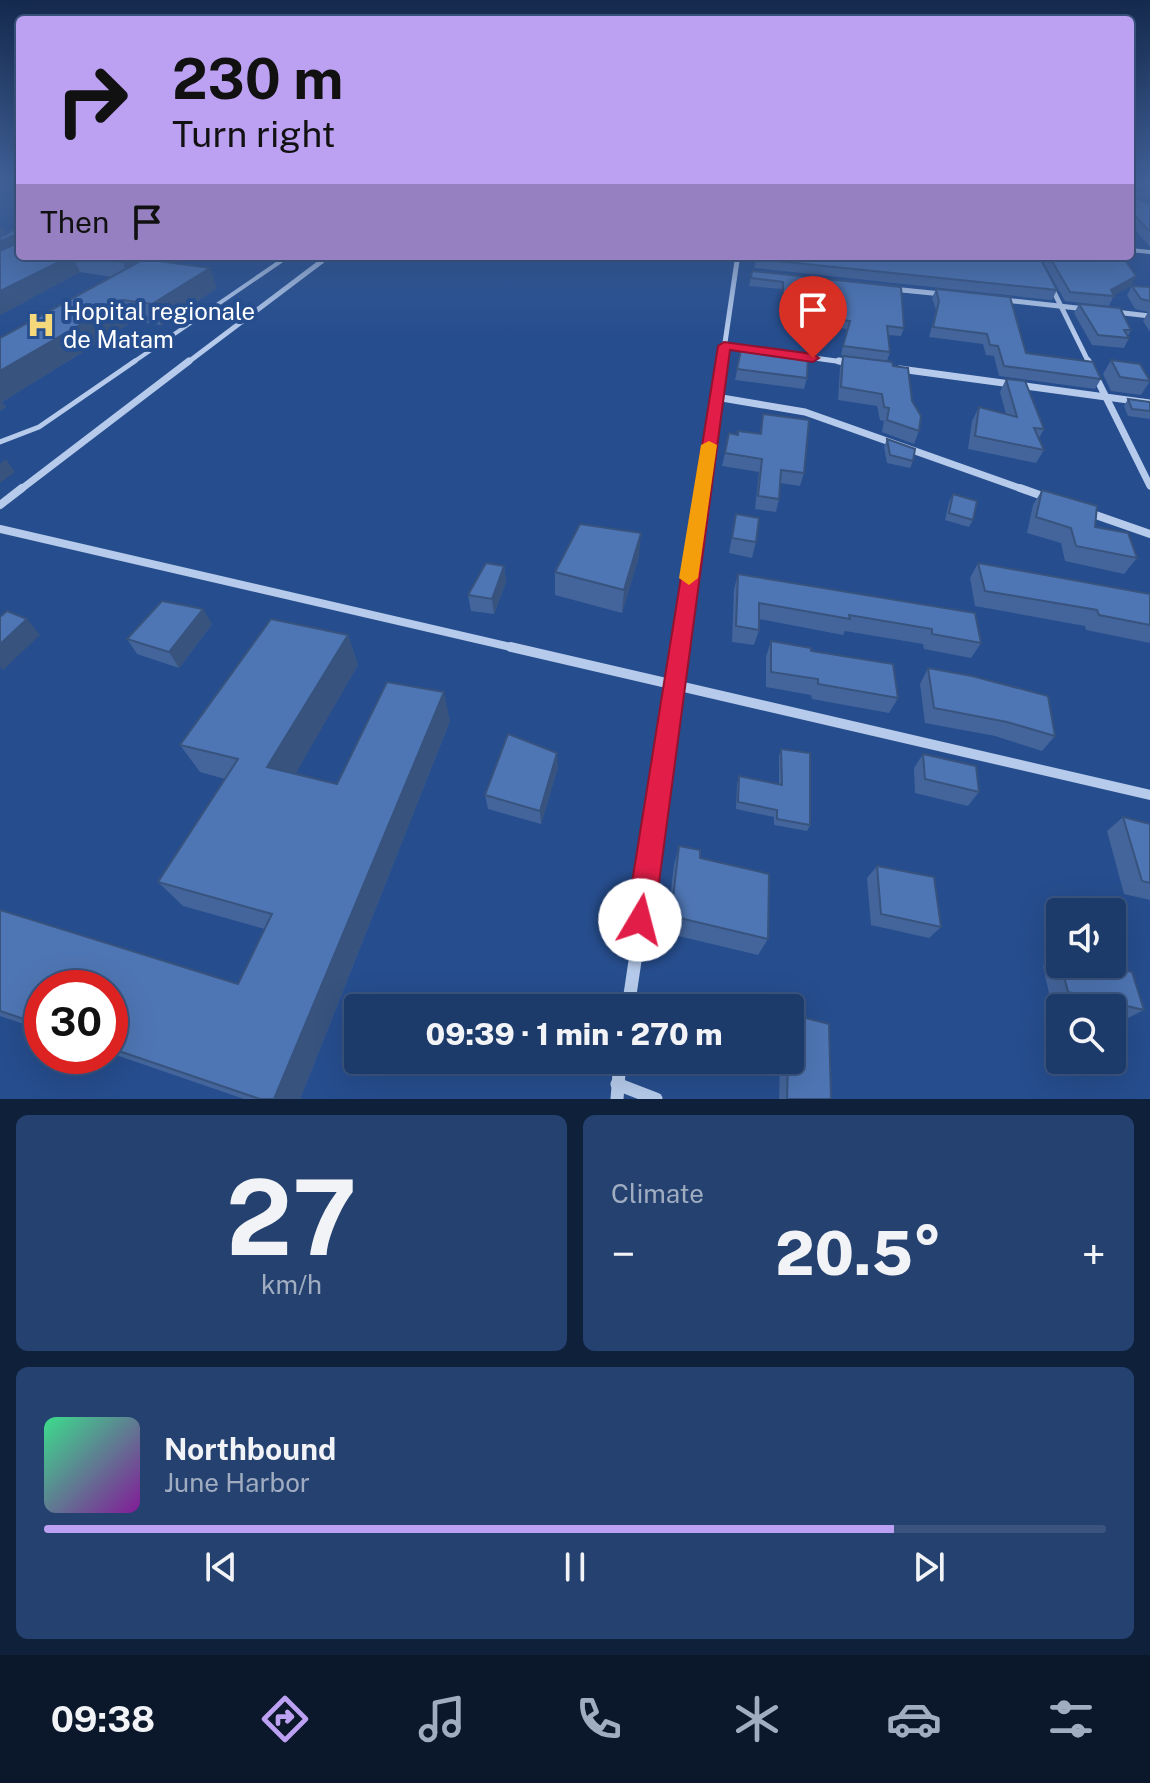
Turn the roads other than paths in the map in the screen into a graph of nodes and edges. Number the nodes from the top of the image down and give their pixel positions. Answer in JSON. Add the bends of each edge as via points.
{"nodes":[{"id":1,"x":282,"y":260,"type":"edge"},
{"id":2,"x":323,"y":260,"type":"edge"},
{"id":3,"x":738,"y":260,"type":"edge"},
{"id":4,"x":736,"y":272,"type":"junction"},
{"id":5,"x":751,"y":274,"type":"edge"},
{"id":6,"x":1049,"y":281,"type":"edge"},
{"id":7,"x":891,"y":288,"type":"edge"},
{"id":8,"x":953,"y":295,"type":"edge"},
{"id":9,"x":1000,"y":300,"type":"edge"},
{"id":10,"x":1062,"y":306,"type":"junction"},
{"id":11,"x":1091,"y":310,"type":"edge"},
{"id":12,"x":1106,"y":311,"type":"edge"},
{"id":13,"x":1150,"y":316,"type":"edge"},
{"id":14,"x":724,"y":346,"type":"junction"},
{"id":15,"x":862,"y":364,"type":"edge"},
{"id":16,"x":892,"y":368,"type":"edge"},
{"id":17,"x":716,"y":397,"type":"junction"},
{"id":18,"x":1106,"y":397,"type":"junction"},
{"id":19,"x":1150,"y":403,"type":"edge"},
{"id":20,"x":0,"y":442,"type":"edge"},
{"id":21,"x":1150,"y":486,"type":"edge"},
{"id":22,"x":1060,"y":502,"type":"edge"},
{"id":23,"x":0,"y":505,"type":"edge"},
{"id":24,"x":1075,"y":508,"type":"edge"},
{"id":25,"x":0,"y":529,"type":"edge"},
{"id":26,"x":1150,"y":534,"type":"edge"},
{"id":27,"x":672,"y":686,"type":"junction"},
{"id":28,"x":1150,"y":795,"type":"edge"},
{"id":29,"x":630,"y":994,"type":"edge"},
{"id":30,"x":617,"y":1092,"type":"edge"},
{"id":31,"x":656,"y":1099,"type":"edge"}],
"edges":[{"from":1,"to":20,"type":"lane","via":[[39,427]]},
{"from":2,"to":23,"type":"street"},
{"from":3,"to":4,"type":"street"},
{"from":4,"to":5,"type":"street"},
{"from":4,"to":14,"type":"street"},
{"from":6,"to":10,"type":"street"},
{"from":7,"to":8,"type":"street"},
{"from":9,"to":10,"type":"street"},
{"from":10,"to":11,"type":"street"},
{"from":10,"to":18,"type":"street"},
{"from":12,"to":13,"type":"street"},
{"from":14,"to":15,"type":"street"},
{"from":14,"to":17,"type":"street"},
{"from":16,"to":18,"type":"street"},
{"from":17,"to":22,"type":"street","via":[[805,412]]},
{"from":17,"to":27,"type":"street"},
{"from":18,"to":19,"type":"street"},
{"from":18,"to":21,"type":"street"},
{"from":24,"to":26,"type":"street"},
{"from":25,"to":27,"type":"street"},
{"from":27,"to":28,"type":"street"},
{"from":27,"to":29,"type":"street"},
{"from":30,"to":31,"type":"street"}]}
